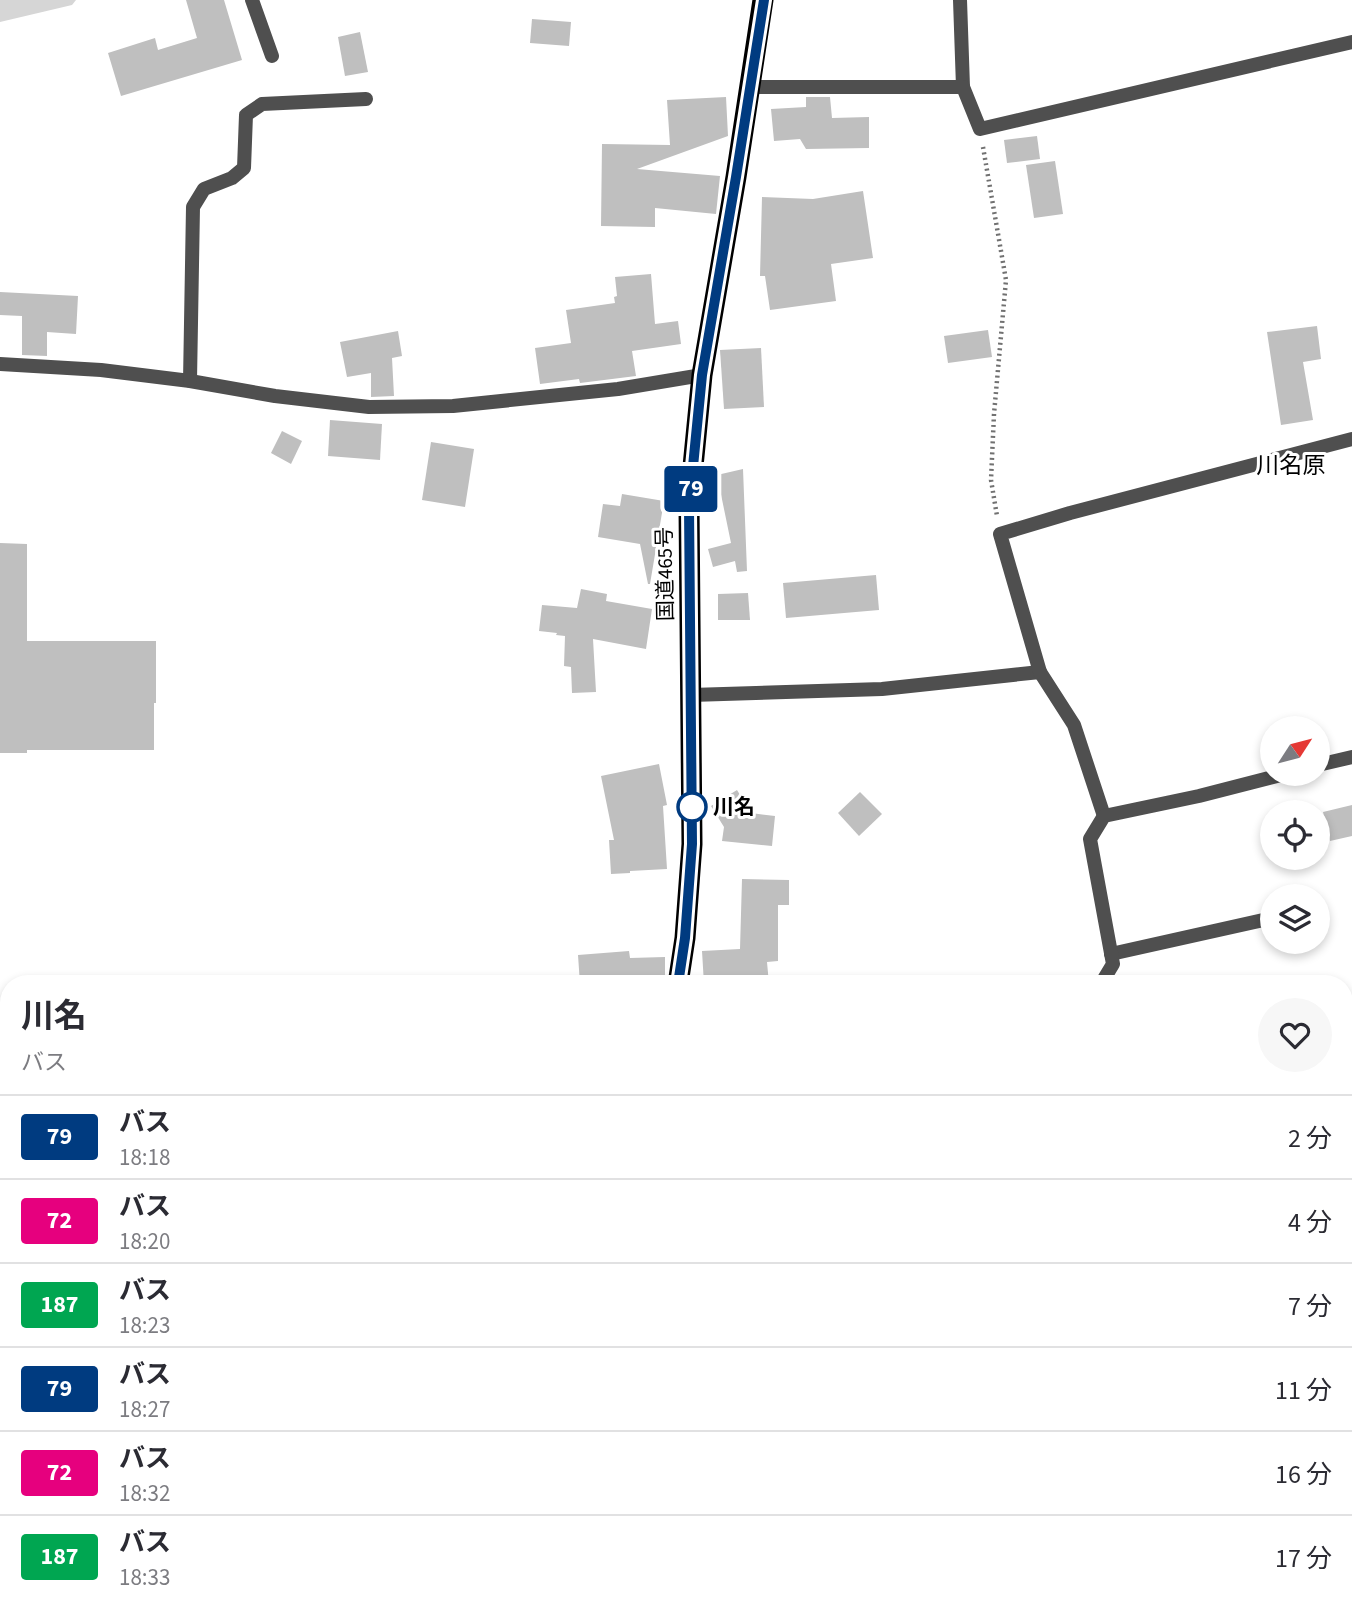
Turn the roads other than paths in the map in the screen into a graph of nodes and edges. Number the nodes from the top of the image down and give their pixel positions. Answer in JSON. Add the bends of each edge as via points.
{"nodes":[{"id":1,"x":252,"y":0,"type":"edge"},
{"id":2,"x":764,"y":0,"type":"edge"},
{"id":3,"x":960,"y":0,"type":"edge"},
{"id":4,"x":1352,"y":42,"type":"edge"},
{"id":5,"x":272,"y":56,"type":"dead end"},
{"id":6,"x":750,"y":87,"type":"junction"},
{"id":7,"x":963,"y":88,"type":"junction"},
{"id":8,"x":366,"y":99,"type":"dead end"},
{"id":9,"x":0,"y":364,"type":"edge"},
{"id":10,"x":702,"y":375,"type":"junction"},
{"id":11,"x":190,"y":381,"type":"junction"},
{"id":12,"x":1352,"y":439,"type":"edge"},
{"id":13,"x":1040,"y":672,"type":"junction"},
{"id":14,"x":691,"y":695,"type":"junction"},
{"id":15,"x":1352,"y":757,"type":"edge"},
{"id":16,"x":1330,"y":762,"type":"edge"},
{"id":17,"x":1260,"y":780,"type":"edge"},
{"id":18,"x":1104,"y":816,"type":"junction"},
{"id":19,"x":1260,"y":921,"type":"edge"},
{"id":20,"x":1111,"y":954,"type":"junction"},
{"id":21,"x":679,"y":975,"type":"edge"},
{"id":22,"x":1106,"y":975,"type":"edge"}],
"edges":[{"from":1,"to":5,"type":"street"},
{"from":2,"to":6,"type":"highway","name":"国道465号"},
{"from":3,"to":7,"type":"street"},
{"from":4,"to":7,"type":"street","via":[[980,128]]},
{"from":6,"to":7,"type":"street"},
{"from":6,"to":10,"type":"highway","name":"国道465号"},
{"from":8,"to":11,"type":"street","via":[[262,104],[246,116],[244,167],[232,178],[204,189],[194,207]]},
{"from":9,"to":11,"type":"street"},
{"from":10,"to":11,"type":"street","via":[[618,389],[441,407],[369,407]]},
{"from":10,"to":14,"type":"highway","name":"国道465号","via":[[689,507]]},
{"from":12,"to":13,"type":"street","via":[[1000,534]]},
{"from":13,"to":14,"type":"street","via":[[882,689]]},
{"from":13,"to":18,"type":"street","via":[[1074,725]]},
{"from":14,"to":21,"type":"highway","name":"国道465号","via":[[692,844]]},
{"from":15,"to":16,"type":"street"},
{"from":17,"to":18,"type":"street"},
{"from":18,"to":20,"type":"street","via":[[1090,839]]},
{"from":19,"to":20,"type":"street"},
{"from":20,"to":22,"type":"street","via":[[1113,964]]}]}
